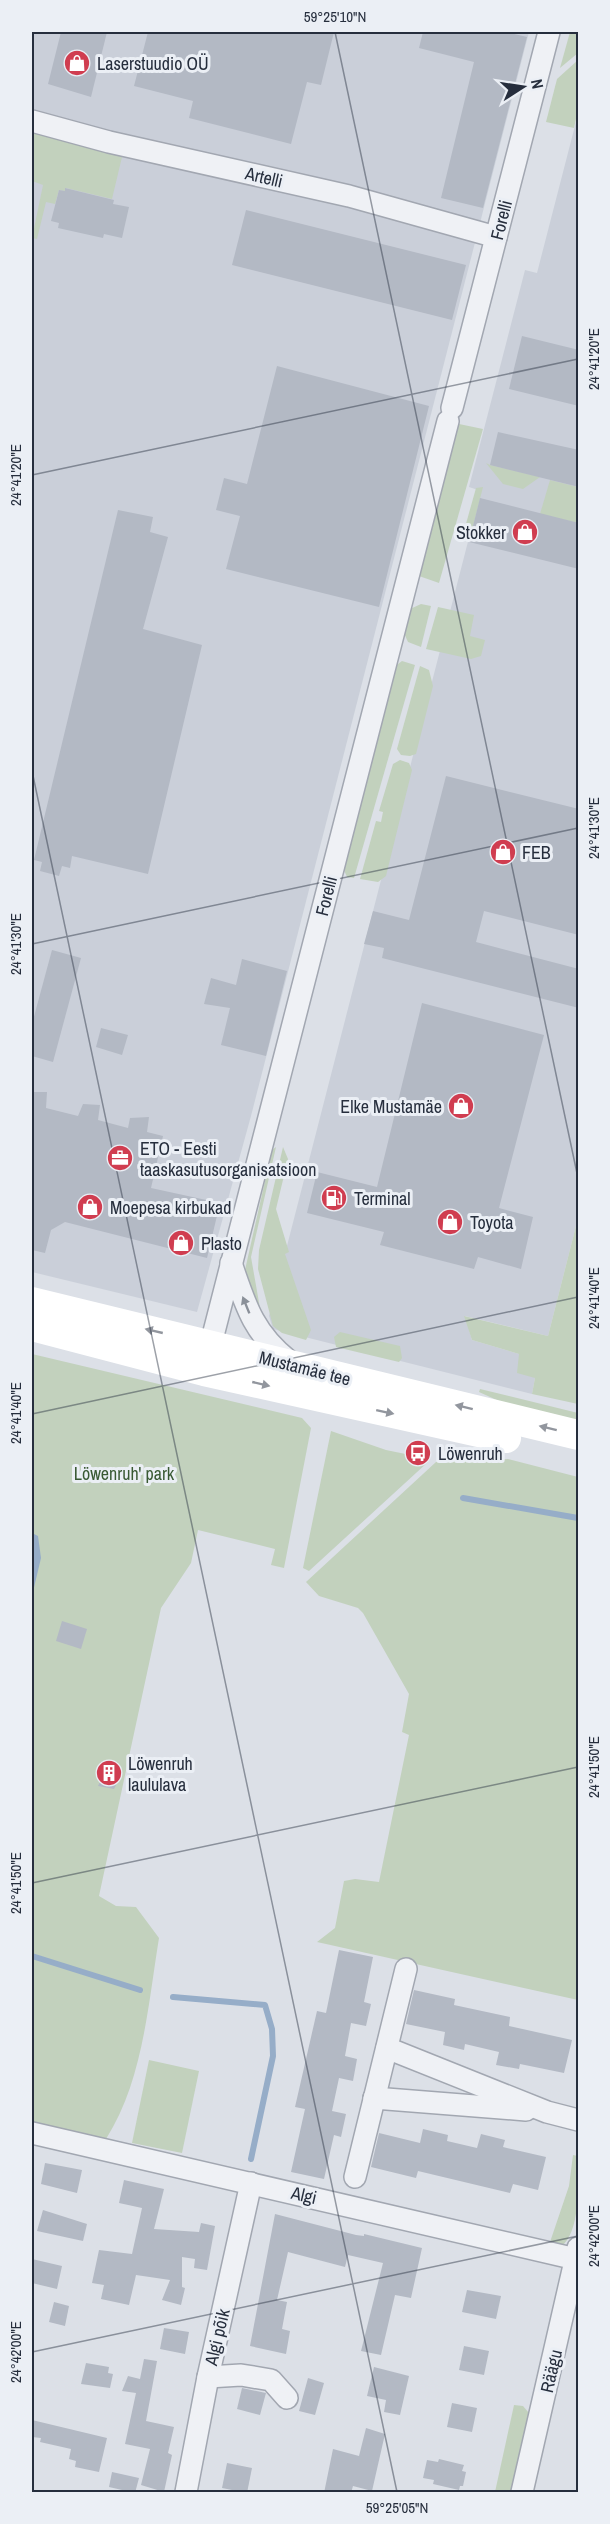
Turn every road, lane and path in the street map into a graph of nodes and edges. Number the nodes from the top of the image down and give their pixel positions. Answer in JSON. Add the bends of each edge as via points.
{"nodes":[{"id":1,"x":549,"y":32,"type":"edge"},
{"id":2,"x":32,"y":121,"type":"edge"},
{"id":3,"x":496,"y":237,"type":"junction"},
{"id":4,"x":231,"y":1263,"type":"junction"},
{"id":5,"x":32,"y":1302,"type":"edge"},
{"id":6,"x":32,"y":1326,"type":"edge"},
{"id":7,"x":207,"y":1358,"type":"junction"},
{"id":8,"x":295,"y":1365,"type":"junction"},
{"id":9,"x":579,"y":1435,"type":"edge"},
{"id":10,"x":579,"y":1456,"type":"edge"},
{"id":11,"x":406,"y":1969,"type":"dead end"},
{"id":12,"x":387,"y":2048,"type":"junction"},
{"id":13,"x":374,"y":2098,"type":"junction"},
{"id":14,"x":547,"y":2112,"type":"junction"},
{"id":15,"x":579,"y":2120,"type":"edge"},
{"id":16,"x":32,"y":2133,"type":"edge"},
{"id":17,"x":355,"y":2177,"type":"dead end"},
{"id":18,"x":251,"y":2183,"type":"junction"},
{"id":19,"x":577,"y":2254,"type":"edge"},
{"id":20,"x":208,"y":2377,"type":"junction"},
{"id":21,"x":287,"y":2398,"type":"dead end"},
{"id":22,"x":186,"y":2493,"type":"edge"},
{"id":23,"x":522,"y":2493,"type":"edge"}],
"edges":[{"from":1,"to":3,"type":"street","name":"Forelli"},
{"from":2,"to":3,"type":"street","name":"Artelli","via":[[349,196]]},
{"from":3,"to":4,"type":"street","name":"Forelli"},
{"from":4,"to":7,"type":"street","name":"Forelli"},
{"from":8,"to":4,"type":"street","one_way":true,"via":[[268,1345],[256,1328]]},
{"from":7,"to":5,"type":"main road","name":"Mustamäe tee","one_way":true},
{"from":6,"to":7,"type":"main road","name":"Mustamäe tee"},
{"from":7,"to":8,"type":"main road","name":"Mustamäe tee"},
{"from":7,"to":10,"type":"main road","name":"Mustamäe tee","one_way":true},
{"from":9,"to":8,"type":"main road","name":"Mustamäe tee","one_way":true},
{"from":11,"to":12,"type":"street"},
{"from":12,"to":13,"type":"street"},
{"from":12,"to":14,"type":"street"},
{"from":13,"to":14,"type":"street"},
{"from":13,"to":17,"type":"street"},
{"from":14,"to":15,"type":"street"},
{"from":16,"to":18,"type":"street","name":"Algi"},
{"from":18,"to":19,"type":"street","name":"Algi"},
{"from":18,"to":20,"type":"street","name":"Algi põik"},
{"from":19,"to":23,"type":"street","name":"Räägu"},
{"from":20,"to":21,"type":"street","via":[[242,2375],[272,2380]]},
{"from":20,"to":22,"type":"street","name":"Algi põik"}]}
